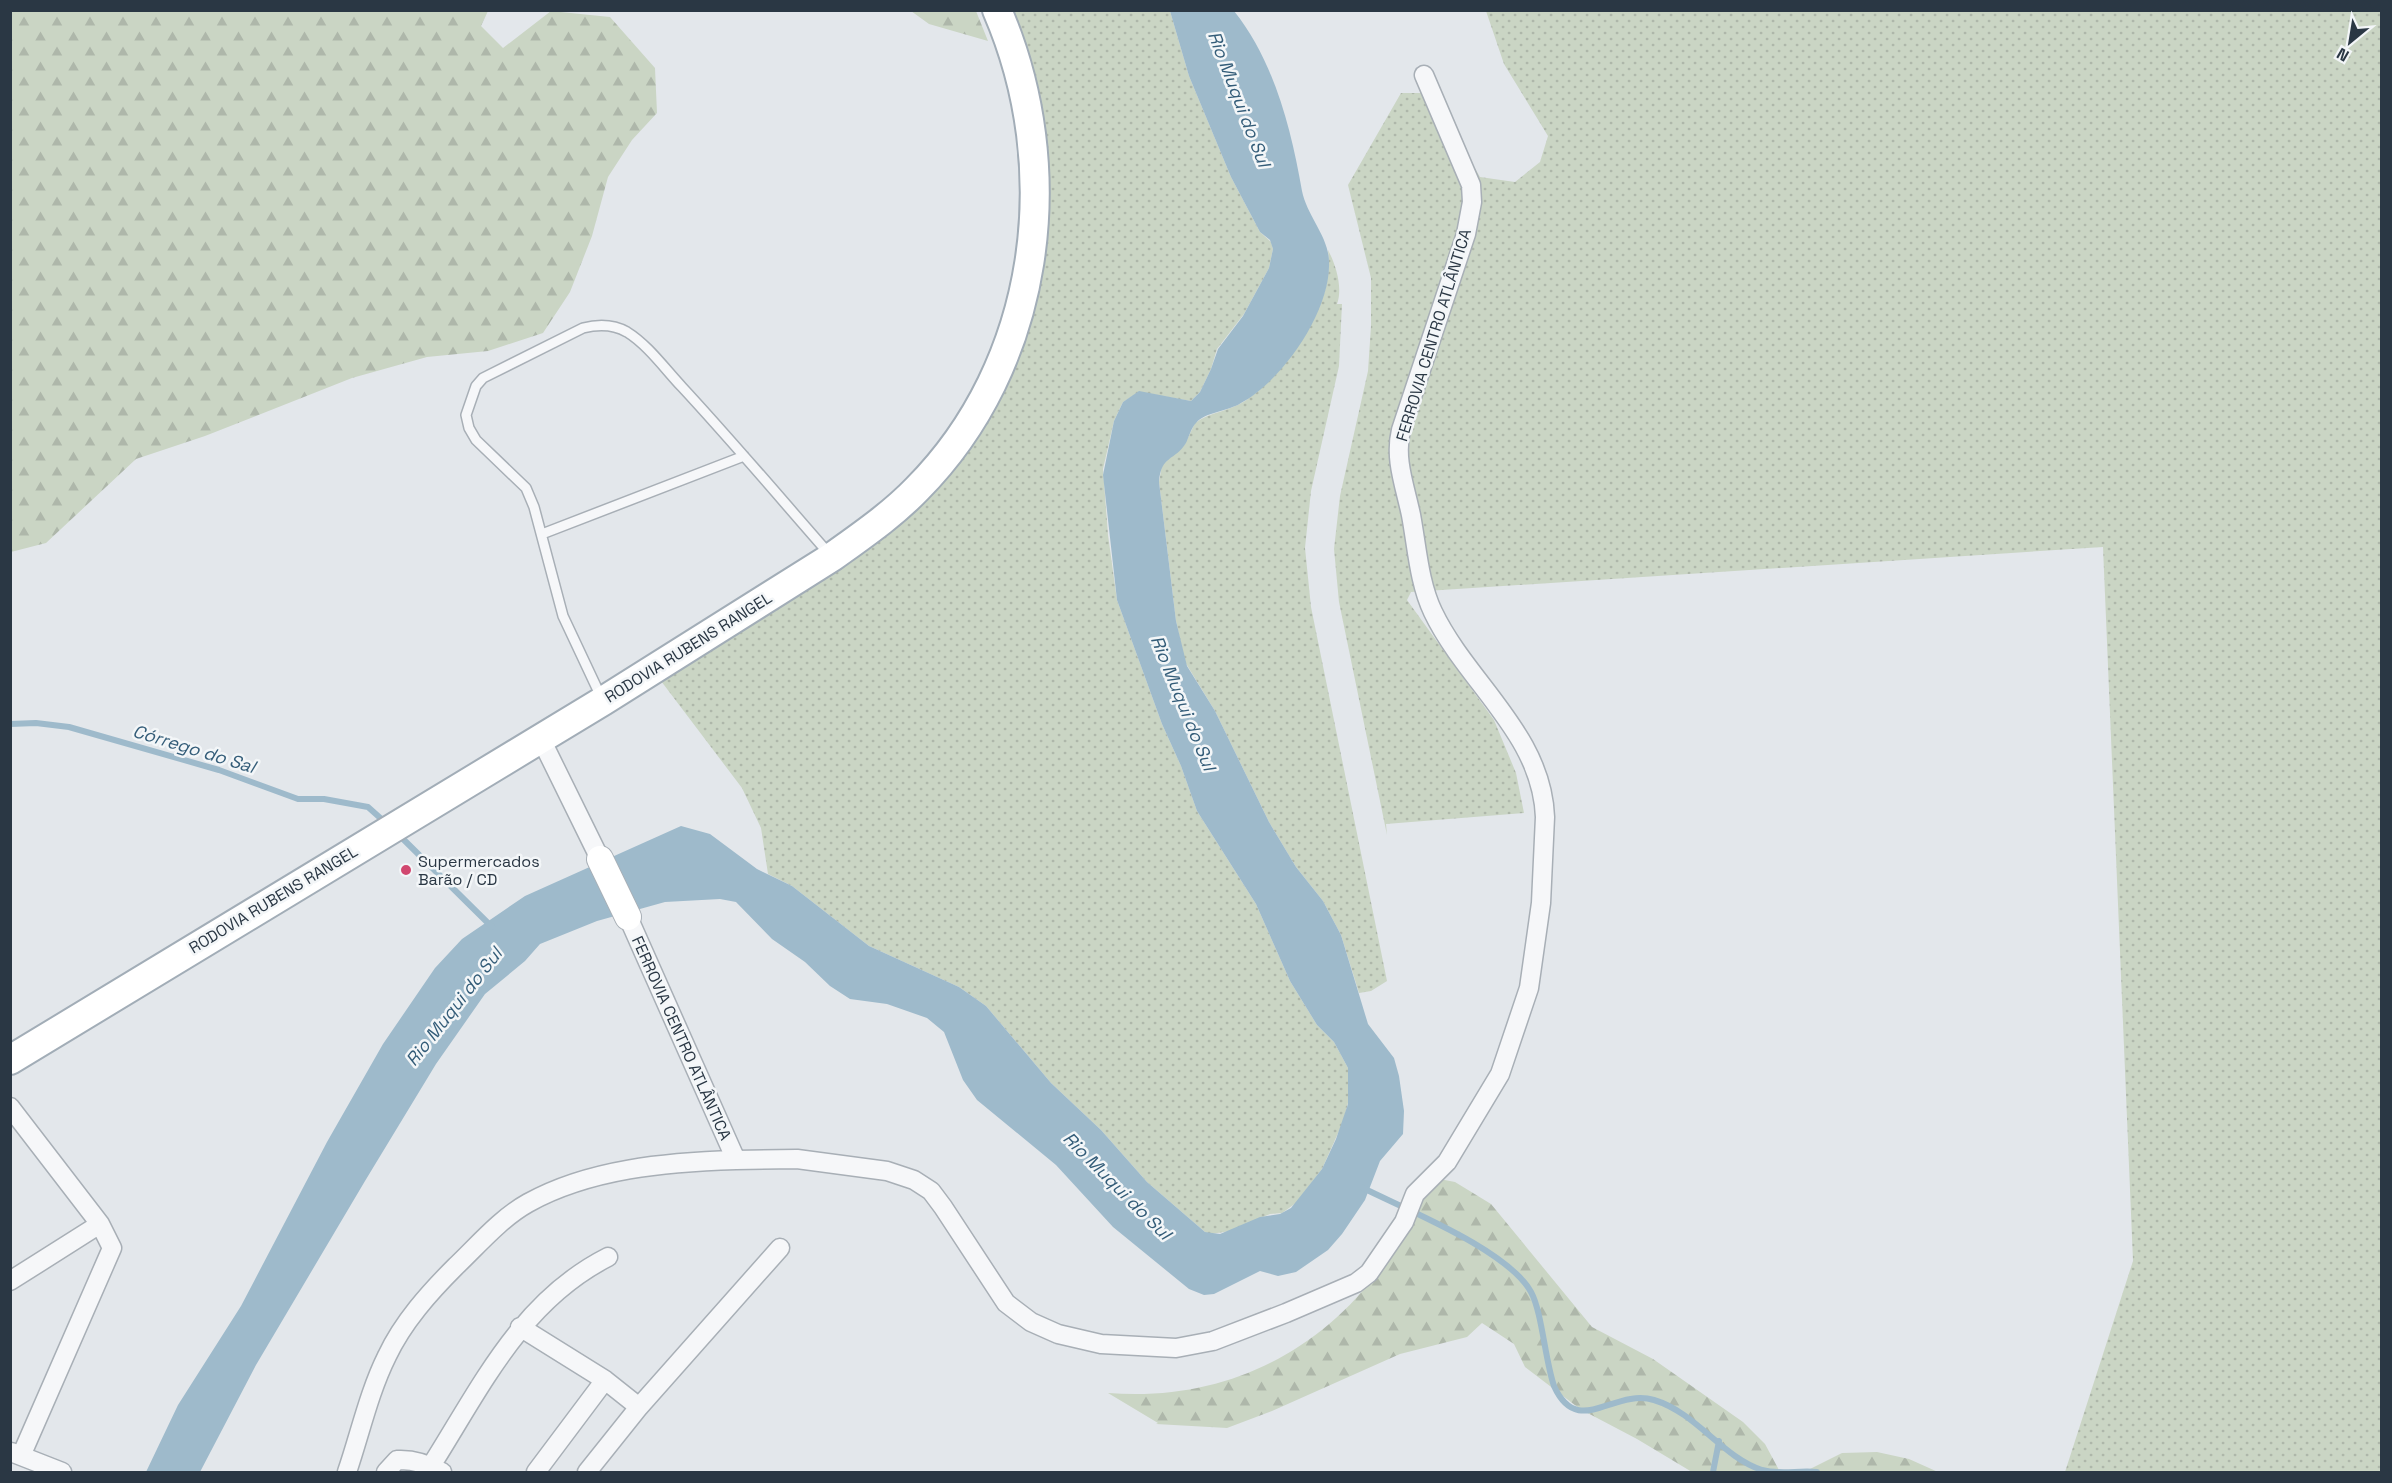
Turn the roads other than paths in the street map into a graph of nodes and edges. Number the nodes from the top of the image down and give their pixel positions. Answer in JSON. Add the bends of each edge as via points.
{"nodes":[{"id":1,"x":997,"y":10,"type":"edge"},
{"id":2,"x":1424,"y":75,"type":"dead end"},
{"id":3,"x":744,"y":456,"type":"junction"},
{"id":4,"x":542,"y":534,"type":"junction"},
{"id":5,"x":832,"y":557,"type":"junction"},
{"id":6,"x":603,"y":701,"type":"junction"},
{"id":7,"x":540,"y":737,"type":"junction"},
{"id":8,"x":600,"y":859,"type":"joint"},
{"id":9,"x":628,"y":917,"type":"joint"},
{"id":10,"x":10,"y":1060,"type":"edge"},
{"id":11,"x":10,"y":1107,"type":"edge"},
{"id":12,"x":736,"y":1160,"type":"junction"},
{"id":13,"x":100,"y":1224,"type":"junction"},
{"id":14,"x":780,"y":1248,"type":"dead end"},
{"id":15,"x":608,"y":1257,"type":"dead end"},
{"id":16,"x":10,"y":1281,"type":"edge"},
{"id":17,"x":520,"y":1327,"type":"junction"},
{"id":18,"x":605,"y":1380,"type":"junction"},
{"id":19,"x":639,"y":1407,"type":"junction"},
{"id":20,"x":16,"y":1454,"type":"edge"},
{"id":21,"x":436,"y":1469,"type":"edge"},
{"id":22,"x":62,"y":1473,"type":"edge"},
{"id":23,"x":347,"y":1473,"type":"edge"},
{"id":24,"x":386,"y":1473,"type":"edge"},
{"id":25,"x":536,"y":1473,"type":"edge"},
{"id":26,"x":587,"y":1473,"type":"edge"}],
"edges":[{"from":1,"to":5,"type":"main road","name":"RODOVIA RUBENS RANGEL","via":[[1030,114],[1037,178],[1033,248],[1024,296],[1012,334],[979,405],[952,447],[917,489]]},
{"from":2,"to":12,"type":"street","name":"FERROVIA CENTRO ATLÂNTICA","via":[[1471,185],[1472,202],[1466,234],[1401,430],[1398,461],[1428,600],[1457,652],[1521,736],[1545,803],[1540,903],[1526,1004],[1500,1074],[1447,1161],[1420,1187],[1404,1222],[1364,1278],[1213,1341],[1176,1348],[1101,1344],[1058,1334],[1031,1322],[1006,1303],[931,1191],[914,1180],[886,1171],[797,1159]]},
{"from":3,"to":4,"type":"lane"},
{"from":3,"to":4,"type":"lane","via":[[628,332],[597,324],[583,328],[483,378],[476,386],[466,415],[476,440],[526,489]]},
{"from":3,"to":5,"type":"lane"},
{"from":4,"to":6,"type":"lane","via":[[563,616]]},
{"from":5,"to":6,"type":"main road","name":"RODOVIA RUBENS RANGEL"},
{"from":6,"to":7,"type":"main road","name":"RODOVIA RUBENS RANGEL"},
{"from":7,"to":8,"type":"street"},
{"from":7,"to":10,"type":"main road","name":"RODOVIA RUBENS RANGEL"},
{"from":8,"to":9,"type":"street"},
{"from":9,"to":12,"type":"street","name":"FERROVIA CENTRO ATLÂNTICA"},
{"from":11,"to":13,"type":"street"},
{"from":12,"to":23,"type":"street","name":"FERROVIA CENTRO ATLÂNTICA","via":[[685,1162],[585,1179],[527,1203],[433,1289],[406,1322],[387,1356]]},
{"from":13,"to":16,"type":"street"},
{"from":13,"to":20,"type":"street","via":[[112,1248]]},
{"from":14,"to":19,"type":"street"},
{"from":15,"to":17,"type":"street","via":[[559,1287]]},
{"from":17,"to":18,"type":"street"},
{"from":17,"to":21,"type":"street"},
{"from":18,"to":19,"type":"street"},
{"from":18,"to":25,"type":"street"},
{"from":19,"to":26,"type":"street"},
{"from":20,"to":22,"type":"street"},
{"from":21,"to":24,"type":"street","via":[[397,1460]]}]}
